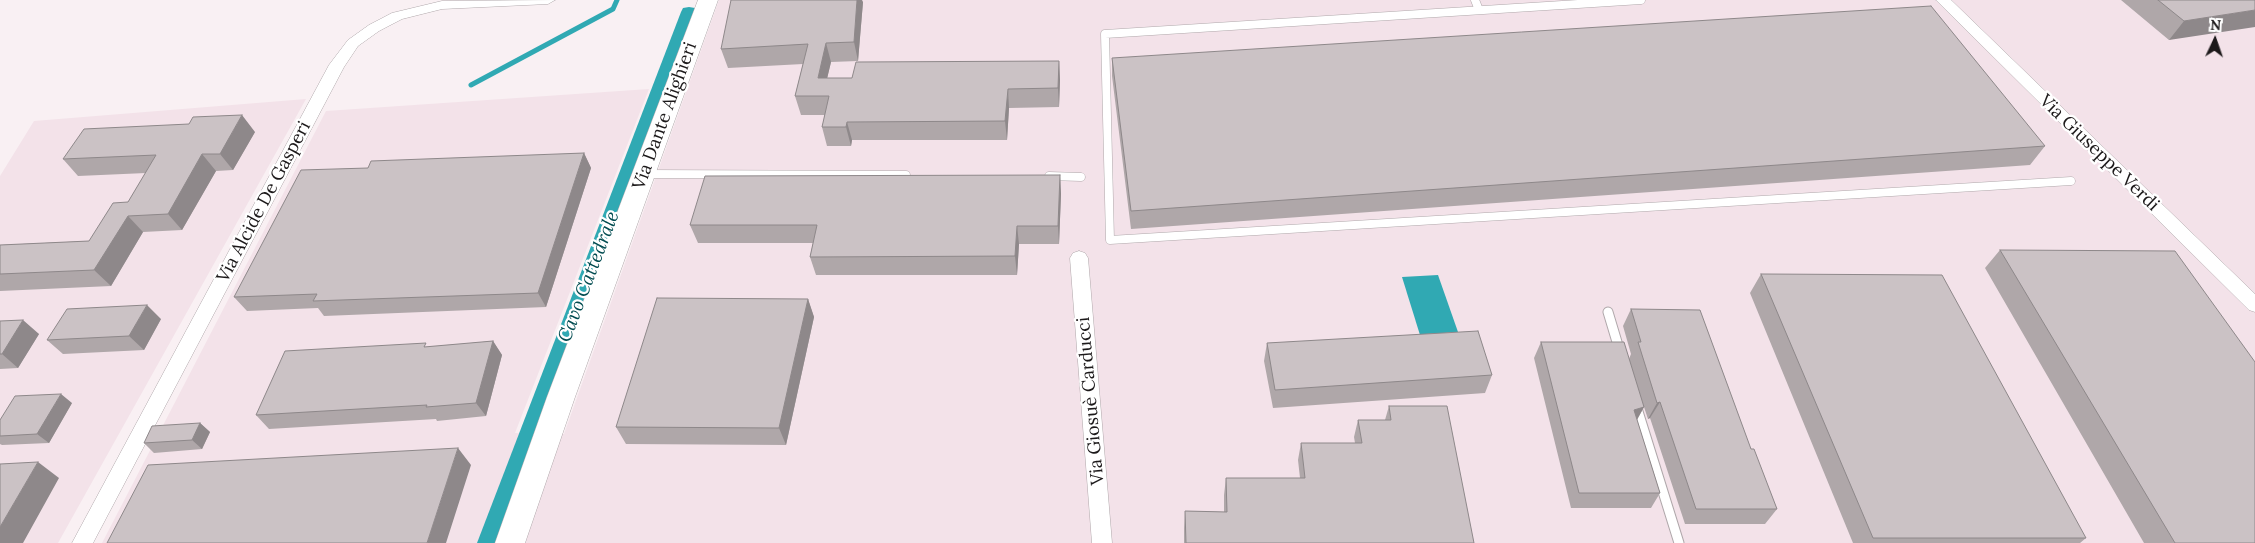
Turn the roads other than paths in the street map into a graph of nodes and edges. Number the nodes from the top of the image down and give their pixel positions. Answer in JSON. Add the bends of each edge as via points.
{"nodes":[{"id":1,"x":548,"y":0,"type":"edge"},
{"id":2,"x":708,"y":0,"type":"edge"},
{"id":3,"x":1474,"y":0,"type":"edge"},
{"id":4,"x":1641,"y":0,"type":"edge"},
{"id":5,"x":1943,"y":0,"type":"edge"},
{"id":6,"x":1525,"y":4,"type":"edge"},
{"id":7,"x":1479,"y":10,"type":"junction"},
{"id":8,"x":644,"y":174,"type":"junction"},
{"id":9,"x":912,"y":176,"type":"edge"},
{"id":10,"x":1041,"y":176,"type":"edge"},
{"id":11,"x":1081,"y":176,"type":"dead end"},
{"id":12,"x":2071,"y":181,"type":"dead end"},
{"id":13,"x":1079,"y":258,"type":"dead end"},
{"id":14,"x":2255,"y":305,"type":"edge"},
{"id":15,"x":1608,"y":312,"type":"dead end"},
{"id":16,"x":1622,"y":358,"type":"edge"},
{"id":17,"x":1633,"y":395,"type":"edge"},
{"id":18,"x":82,"y":543,"type":"edge"},
{"id":19,"x":510,"y":543,"type":"edge"},
{"id":20,"x":1102,"y":543,"type":"edge"},
{"id":21,"x":1679,"y":543,"type":"edge"}],
"edges":[{"from":1,"to":18,"type":"street","name":"Via Alcide De Gasperi","via":[[442,5],[398,16],[353,43],[337,65]]},
{"from":2,"to":8,"type":"main road","name":"Via Dante Alighieri"},
{"from":3,"to":7,"type":"lane"},
{"from":4,"to":6,"type":"lane"},
{"from":5,"to":14,"type":"street","name":"Via Giuseppe Verdi"},
{"from":6,"to":7,"type":"lane"},
{"from":7,"to":12,"type":"lane","via":[[1105,34],[1110,240]]},
{"from":8,"to":9,"type":"lane"},
{"from":8,"to":19,"type":"main road","name":"Via Dante Alighieri"},
{"from":10,"to":11,"type":"lane"},
{"from":13,"to":20,"type":"street","name":"Via Giosuè Carducci"},
{"from":15,"to":16,"type":"lane"},
{"from":17,"to":21,"type":"lane"}]}
